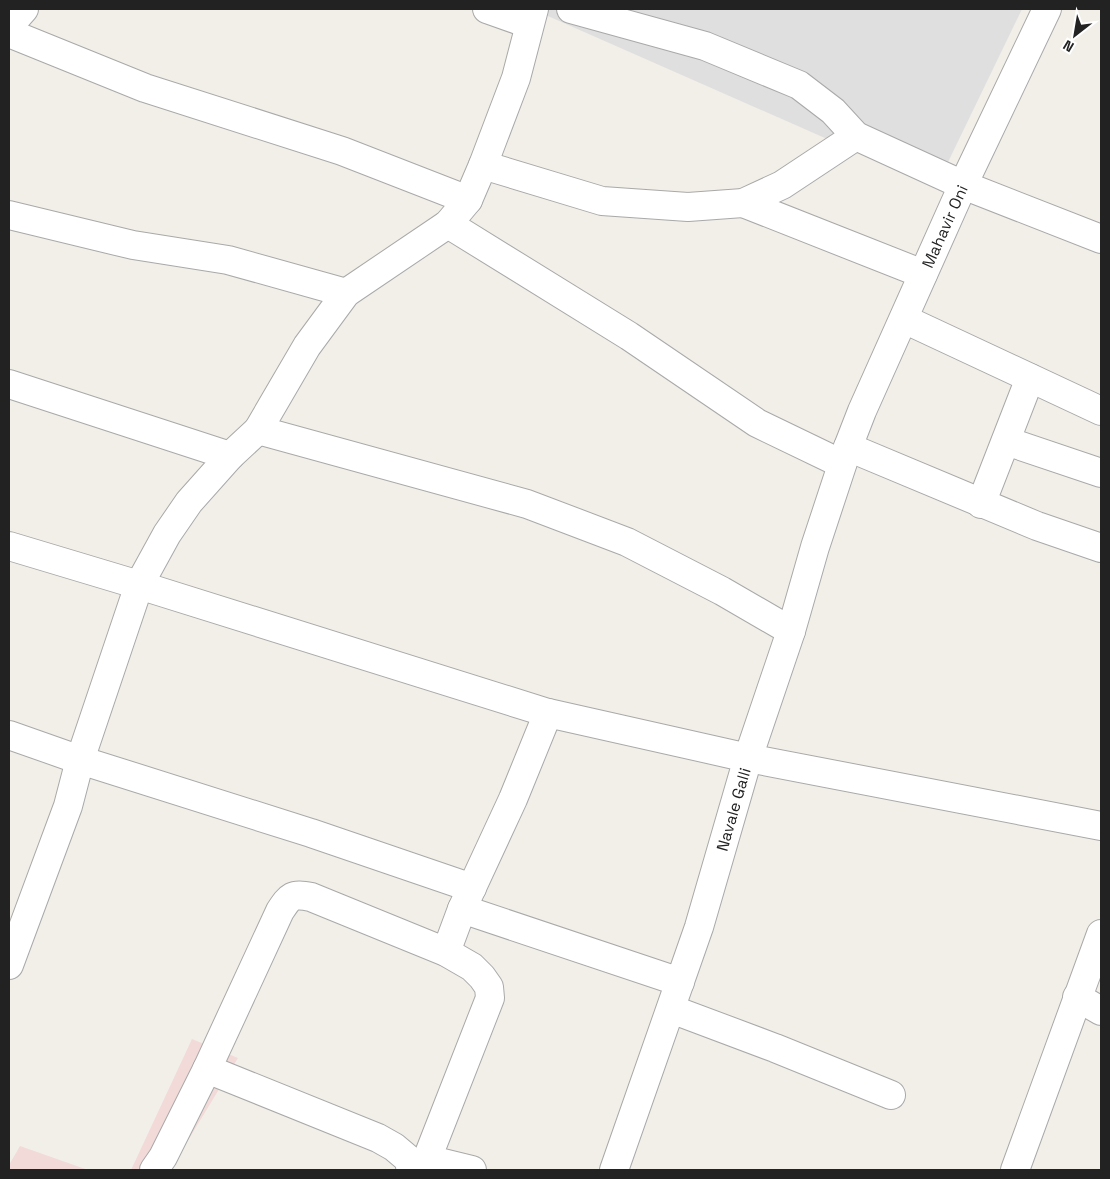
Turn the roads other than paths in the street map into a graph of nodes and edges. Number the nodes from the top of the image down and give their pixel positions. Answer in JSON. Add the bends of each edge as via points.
{"nodes":[{"id":1,"x":24,"y":9,"type":"edge"},
{"id":2,"x":487,"y":9,"type":"edge"},
{"id":3,"x":571,"y":9,"type":"edge"},
{"id":4,"x":1047,"y":9,"type":"edge"},
{"id":5,"x":531,"y":16,"type":"edge"},
{"id":6,"x":9,"y":26,"type":"edge"},
{"id":7,"x":9,"y":33,"type":"edge"},
{"id":8,"x":856,"y":136,"type":"junction"},
{"id":9,"x":483,"y":165,"type":"junction"},
{"id":10,"x":963,"y":185,"type":"junction"},
{"id":11,"x":468,"y":200,"type":"junction"},
{"id":12,"x":743,"y":203,"type":"junction"},
{"id":13,"x":9,"y":215,"type":"edge"},
{"id":14,"x":448,"y":224,"type":"junction"},
{"id":15,"x":1101,"y":239,"type":"edge"},
{"id":16,"x":923,"y":274,"type":"junction"},
{"id":17,"x":346,"y":293,"type":"junction"},
{"id":18,"x":904,"y":319,"type":"junction"},
{"id":19,"x":1030,"y":378,"type":"junction"},
{"id":20,"x":9,"y":384,"type":"edge"},
{"id":21,"x":1101,"y":411,"type":"edge"},
{"id":22,"x":258,"y":430,"type":"junction"},
{"id":23,"x":1006,"y":441,"type":"junction"},
{"id":24,"x":230,"y":456,"type":"junction"},
{"id":25,"x":845,"y":456,"type":"junction"},
{"id":26,"x":1101,"y":473,"type":"edge"},
{"id":27,"x":981,"y":504,"type":"junction"},
{"id":28,"x":9,"y":546,"type":"edge"},
{"id":29,"x":1101,"y":548,"type":"edge"},
{"id":30,"x":139,"y":585,"type":"junction"},
{"id":31,"x":791,"y":631,"type":"junction"},
{"id":32,"x":548,"y":713,"type":"junction"},
{"id":33,"x":9,"y":735,"type":"edge"},
{"id":34,"x":748,"y":758,"type":"junction"},
{"id":35,"x":80,"y":760,"type":"junction"},
{"id":36,"x":1101,"y":826,"type":"edge"},
{"id":37,"x":467,"y":898,"type":"junction"},
{"id":38,"x":1101,"y":934,"type":"edge"},
{"id":39,"x":446,"y":952,"type":"junction"},
{"id":40,"x":9,"y":965,"type":"edge"},
{"id":41,"x":680,"y":982,"type":"junction"},
{"id":42,"x":1078,"y":997,"type":"junction"},
{"id":43,"x":671,"y":1009,"type":"junction"},
{"id":44,"x":1101,"y":1011,"type":"edge"},
{"id":45,"x":207,"y":1069,"type":"junction"},
{"id":46,"x":891,"y":1095,"type":"dead end"},
{"id":47,"x":415,"y":1164,"type":"edge"},
{"id":48,"x":154,"y":1170,"type":"edge"},
{"id":49,"x":472,"y":1170,"type":"edge"},
{"id":50,"x":614,"y":1170,"type":"edge"},
{"id":51,"x":1015,"y":1170,"type":"edge"}],
"edges":[{"from":1,"to":6,"type":"street"},
{"from":2,"to":5,"type":"street"},
{"from":3,"to":8,"type":"street","via":[[705,46],[799,85],[833,111]]},
{"from":4,"to":10,"type":"street","name":"Mahavir Oni"},
{"from":5,"to":9,"type":"street","via":[[516,78]]},
{"from":7,"to":11,"type":"street","via":[[145,88],[342,151]]},
{"from":8,"to":10,"type":"street"},
{"from":8,"to":12,"type":"street","via":[[782,185]]},
{"from":9,"to":11,"type":"street"},
{"from":9,"to":12,"type":"street","via":[[602,201],[688,207]]},
{"from":10,"to":15,"type":"street"},
{"from":10,"to":16,"type":"street","name":"Mahavir Oni"},
{"from":11,"to":14,"type":"street"},
{"from":12,"to":16,"type":"street"},
{"from":13,"to":17,"type":"street","via":[[133,245],[228,260]]},
{"from":14,"to":17,"type":"street"},
{"from":14,"to":25,"type":"street","via":[[629,336],[757,423]]},
{"from":16,"to":18,"type":"street","name":"Mahavir Oni"},
{"from":17,"to":22,"type":"street","via":[[307,346]]},
{"from":18,"to":19,"type":"street"},
{"from":18,"to":25,"type":"street","name":"Mahavir Oni"},
{"from":19,"to":21,"type":"street"},
{"from":19,"to":23,"type":"street"},
{"from":20,"to":24,"type":"street"},
{"from":22,"to":24,"type":"street"},
{"from":22,"to":31,"type":"street","via":[[527,504],[627,542]]},
{"from":23,"to":26,"type":"street"},
{"from":23,"to":27,"type":"street"},
{"from":24,"to":30,"type":"street","via":[[189,502]]},
{"from":25,"to":27,"type":"street"},
{"from":25,"to":31,"type":"street","name":"Navale Galli"},
{"from":27,"to":29,"type":"street"},
{"from":28,"to":30,"type":"street"},
{"from":30,"to":32,"type":"street"},
{"from":30,"to":35,"type":"street"},
{"from":31,"to":34,"type":"street","name":"Navale Galli"},
{"from":32,"to":34,"type":"street"},
{"from":32,"to":37,"type":"street"},
{"from":33,"to":35,"type":"street"},
{"from":34,"to":36,"type":"street"},
{"from":34,"to":41,"type":"street","name":"Navale Galli"},
{"from":35,"to":37,"type":"street","via":[[311,833]]},
{"from":35,"to":40,"type":"street","via":[[68,806]]},
{"from":37,"to":39,"type":"street"},
{"from":37,"to":41,"type":"street"},
{"from":38,"to":42,"type":"street"},
{"from":39,"to":45,"type":"street","via":[[311,897],[298,894],[288,898]]},
{"from":39,"to":47,"type":"street","via":[[472,967],[482,977],[489,987],[490,998]]},
{"from":41,"to":43,"type":"street","name":"Navale Galli"},
{"from":42,"to":44,"type":"street"},
{"from":42,"to":51,"type":"street"},
{"from":43,"to":46,"type":"street"},
{"from":43,"to":50,"type":"street","name":"Navale Galli"},
{"from":45,"to":47,"type":"street","via":[[378,1138],[394,1146]]},
{"from":45,"to":48,"type":"street"},
{"from":47,"to":49,"type":"street"}]}
